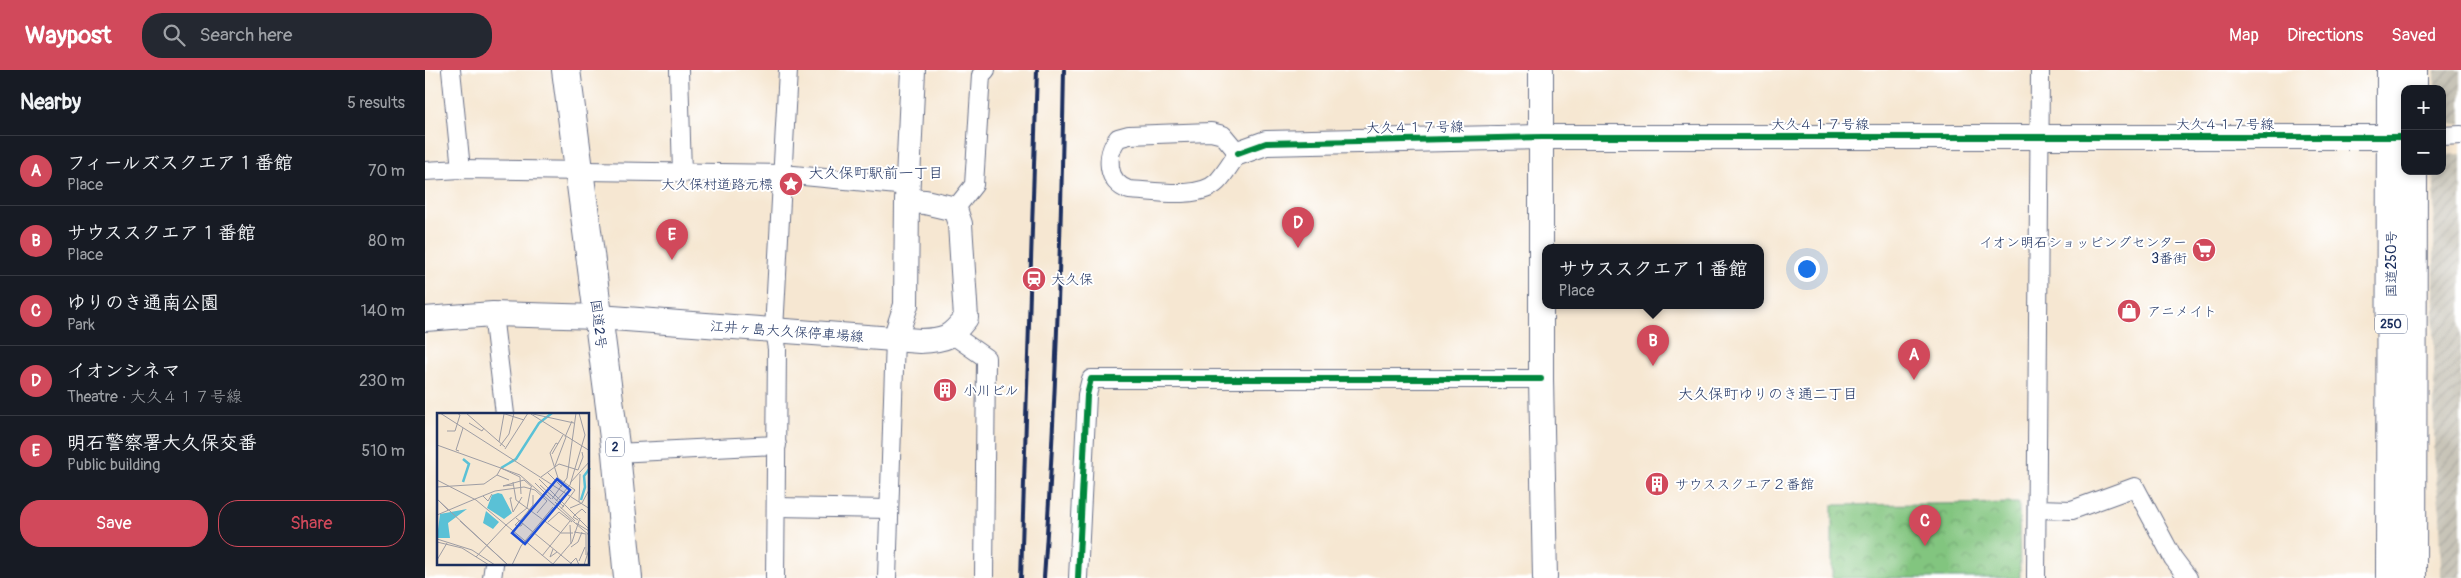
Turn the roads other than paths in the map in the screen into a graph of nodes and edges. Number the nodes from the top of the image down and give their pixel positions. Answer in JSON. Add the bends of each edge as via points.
{"nodes":[{"id":1,"x":451,"y":70,"type":"edge"},
{"id":2,"x":566,"y":70,"type":"edge"},
{"id":3,"x":679,"y":70,"type":"edge"},
{"id":4,"x":788,"y":70,"type":"edge"},
{"id":5,"x":913,"y":70,"type":"edge"},
{"id":6,"x":986,"y":70,"type":"edge"},
{"id":7,"x":1541,"y":70,"type":"edge"},
{"id":8,"x":2040,"y":70,"type":"edge"},
{"id":9,"x":2391,"y":70,"type":"edge"},
{"id":10,"x":2413,"y":70,"type":"edge"},
{"id":11,"x":2413,"y":85,"type":"edge"},
{"id":12,"x":2461,"y":135,"type":"edge"},
{"id":13,"x":2039,"y":136,"type":"junction"},
{"id":14,"x":2446,"y":136,"type":"edge"},
{"id":15,"x":1542,"y":137,"type":"junction"},
{"id":16,"x":2398,"y":137,"type":"edge"},
{"id":17,"x":1238,"y":153,"type":"junction"},
{"id":18,"x":461,"y":169,"type":"junction"},
{"id":19,"x":425,"y":171,"type":"edge"},
{"id":20,"x":580,"y":172,"type":"junction"},
{"id":21,"x":682,"y":173,"type":"junction"},
{"id":22,"x":783,"y":174,"type":"junction"},
{"id":23,"x":2413,"y":175,"type":"edge"},
{"id":24,"x":907,"y":193,"type":"junction"},
{"id":25,"x":955,"y":209,"type":"junction"},
{"id":26,"x":493,"y":314,"type":"junction"},
{"id":27,"x":599,"y":317,"type":"junction"},
{"id":28,"x":425,"y":320,"type":"edge"},
{"id":29,"x":959,"y":326,"type":"junction"},
{"id":30,"x":774,"y":330,"type":"junction"},
{"id":31,"x":895,"y":339,"type":"junction"},
{"id":32,"x":1541,"y":380,"type":"junction"},
{"id":33,"x":505,"y":413,"type":"edge"},
{"id":34,"x":777,"y":445,"type":"junction"},
{"id":35,"x":616,"y":453,"type":"junction"},
{"id":36,"x":777,"y":507,"type":"junction"},
{"id":37,"x":889,"y":509,"type":"junction"},
{"id":38,"x":2037,"y":509,"type":"junction"},
{"id":39,"x":629,"y":578,"type":"edge"},
{"id":40,"x":775,"y":578,"type":"edge"},
{"id":41,"x":887,"y":578,"type":"edge"},
{"id":42,"x":984,"y":578,"type":"edge"},
{"id":43,"x":1078,"y":578,"type":"edge"},
{"id":44,"x":1545,"y":578,"type":"edge"},
{"id":45,"x":2036,"y":578,"type":"edge"},
{"id":46,"x":2188,"y":578,"type":"edge"},
{"id":47,"x":2390,"y":578,"type":"edge"},
{"id":48,"x":2413,"y":578,"type":"edge"}],
"edges":[{"from":1,"to":18,"type":"street"},
{"from":2,"to":20,"type":"highway","name":"国道2号","number":"2"},
{"from":3,"to":21,"type":"street"},
{"from":4,"to":22,"type":"street"},
{"from":5,"to":24,"type":"street"},
{"from":6,"to":25,"type":"street","via":[[981,75],[974,184]]},
{"from":7,"to":15,"type":"street"},
{"from":8,"to":13,"type":"street"},
{"from":9,"to":16,"type":"highway","name":"国道250号","number":"250"},
{"from":10,"to":11,"type":"highway"},
{"from":12,"to":14,"type":"street"},
{"from":13,"to":15,"type":"street","name":"大久４１７号線"},
{"from":13,"to":16,"type":"street","name":"大久４１７号線"},
{"from":13,"to":38,"type":"street"},
{"from":15,"to":17,"type":"street","name":"大久４１７号線","via":[[1266,143]]},
{"from":15,"to":32,"type":"street"},
{"from":16,"to":47,"type":"highway","name":"国道250号","number":"250"},
{"from":17,"to":17,"type":"street","via":[[1223,135],[1211,132],[1129,134],[1118,138],[1110,152],[1113,178],[1120,187],[1194,193],[1217,182]]},
{"from":18,"to":19,"type":"street"},
{"from":18,"to":20,"type":"street"},
{"from":20,"to":21,"type":"street"},
{"from":20,"to":27,"type":"highway","name":"国道2号","number":"2"},
{"from":21,"to":22,"type":"street"},
{"from":22,"to":24,"type":"street"},
{"from":22,"to":30,"type":"street"},
{"from":23,"to":48,"type":"highway","name":"国道250号","number":"250"},
{"from":24,"to":25,"type":"street","via":[[925,202]]},
{"from":24,"to":31,"type":"street","via":[[906,305]]},
{"from":25,"to":29,"type":"street","via":[[960,224]]},
{"from":26,"to":27,"type":"street","name":"江井ヶ島大久保停車場線"},
{"from":26,"to":28,"type":"street","name":"江井ヶ島大久保停車場線"},
{"from":26,"to":33,"type":"street"},
{"from":27,"to":30,"type":"street","name":"江井ヶ島大久保停車場線"},
{"from":27,"to":35,"type":"highway","name":"国道2号","number":"2"},
{"from":29,"to":31,"type":"street","name":"江井ヶ島大久保停車場線","via":[[941,340]]},
{"from":29,"to":42,"type":"street","via":[[985,358]]},
{"from":30,"to":31,"type":"street","name":"江井ヶ島大久保停車場線"},
{"from":30,"to":34,"type":"street","via":[[777,349]]},
{"from":31,"to":37,"type":"street"},
{"from":32,"to":43,"type":"street","via":[[1091,379],[1087,395]]},
{"from":32,"to":44,"type":"street"},
{"from":34,"to":35,"type":"street"},
{"from":34,"to":36,"type":"street"},
{"from":35,"to":39,"type":"highway","name":"国道2号","number":"2"},
{"from":36,"to":37,"type":"street"},
{"from":36,"to":40,"type":"street"},
{"from":37,"to":41,"type":"street"},
{"from":38,"to":45,"type":"street"},
{"from":38,"to":46,"type":"street","via":[[2072,510],[2135,487],[2173,558]]}]}
